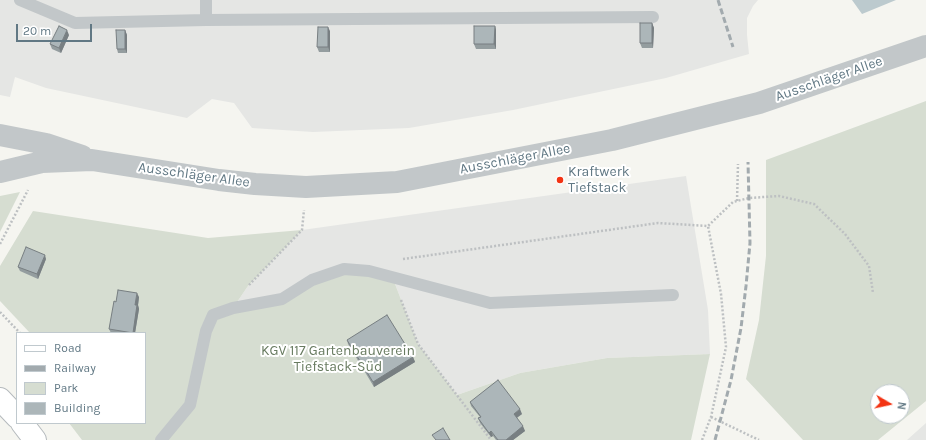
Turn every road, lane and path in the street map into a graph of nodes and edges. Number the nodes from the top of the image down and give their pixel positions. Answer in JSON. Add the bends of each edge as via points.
{"nodes":[{"id":1,"x":20,"y":0,"type":"edge"},
{"id":2,"x":206,"y":0,"type":"edge"},
{"id":3,"x":653,"y":17,"type":"dead end"},
{"id":4,"x":206,"y":20,"type":"junction"},
{"id":5,"x":926,"y":46,"type":"edge"},
{"id":6,"x":1,"y":135,"type":"edge"},
{"id":7,"x":92,"y":160,"type":"junction"},
{"id":8,"x":42,"y":162,"type":"junction"},
{"id":9,"x":738,"y":164,"type":"dead end"},
{"id":10,"x":0,"y":172,"type":"edge"},
{"id":11,"x":306,"y":187,"type":"junction"},
{"id":12,"x":737,"y":201,"type":"junction"},
{"id":13,"x":708,"y":226,"type":"junction"},
{"id":14,"x":0,"y":244,"type":"edge"},
{"id":15,"x":369,"y":271,"type":"junction"},
{"id":16,"x":392,"y":276,"type":"junction"},
{"id":17,"x":873,"y":293,"type":"dead end"},
{"id":18,"x":673,"y":295,"type":"dead end"},
{"id":19,"x":233,"y":308,"type":"junction"},
{"id":20,"x":0,"y":312,"type":"edge"},
{"id":21,"x":19,"y":332,"type":"edge"},
{"id":22,"x":0,"y":399,"type":"edge"},
{"id":23,"x":16,"y":417,"type":"edge"},
{"id":24,"x":711,"y":417,"type":"junction"},
{"id":25,"x":23,"y":424,"type":"edge"},
{"id":26,"x":35,"y":440,"type":"edge"},
{"id":27,"x":161,"y":440,"type":"edge"},
{"id":28,"x":491,"y":440,"type":"edge"},
{"id":29,"x":702,"y":440,"type":"edge"},
{"id":30,"x":759,"y":440,"type":"edge"}],
"edges":[{"from":1,"to":4,"type":"lane","via":[[75,23]]},
{"from":2,"to":4,"type":"lane"},
{"from":3,"to":4,"type":"lane"},
{"from":5,"to":11,"type":"street","name":"Ausschläger Allee","via":[[759,103],[612,140],[397,182]]},
{"from":6,"to":7,"type":"street","name":"Ausschläger Allee","via":[[46,144]]},
{"from":7,"to":8,"type":"street","name":"Ausschläger Allee"},
{"from":7,"to":11,"type":"street","name":"Ausschläger Allee","via":[[219,180]]},
{"from":8,"to":10,"type":"street","name":"Ausschläger Allee"},
{"from":8,"to":14,"type":"path"},
{"from":9,"to":12,"type":"path"},
{"from":11,"to":19,"type":"path","via":[[302,230],[248,286]]},
{"from":12,"to":13,"type":"path"},
{"from":12,"to":17,"type":"path","via":[[778,196],[814,204],[845,234],[869,266]]},
{"from":13,"to":15,"type":"path","via":[[658,223],[384,262]]},
{"from":13,"to":24,"type":"path","via":[[721,294],[726,347]]},
{"from":15,"to":16,"type":"lane"},
{"from":15,"to":19,"type":"lane","via":[[344,269],[312,280],[282,299]]},
{"from":16,"to":18,"type":"lane","via":[[490,304]]},
{"from":16,"to":28,"type":"path","via":[[418,344]]},
{"from":19,"to":27,"type":"lane","via":[[213,315],[206,331],[190,404]]},
{"from":20,"to":21,"type":"path"},
{"from":22,"to":23,"type":"main road"},
{"from":24,"to":29,"type":"path"},
{"from":24,"to":30,"type":"path"},
{"from":25,"to":26,"type":"main road"}]}
